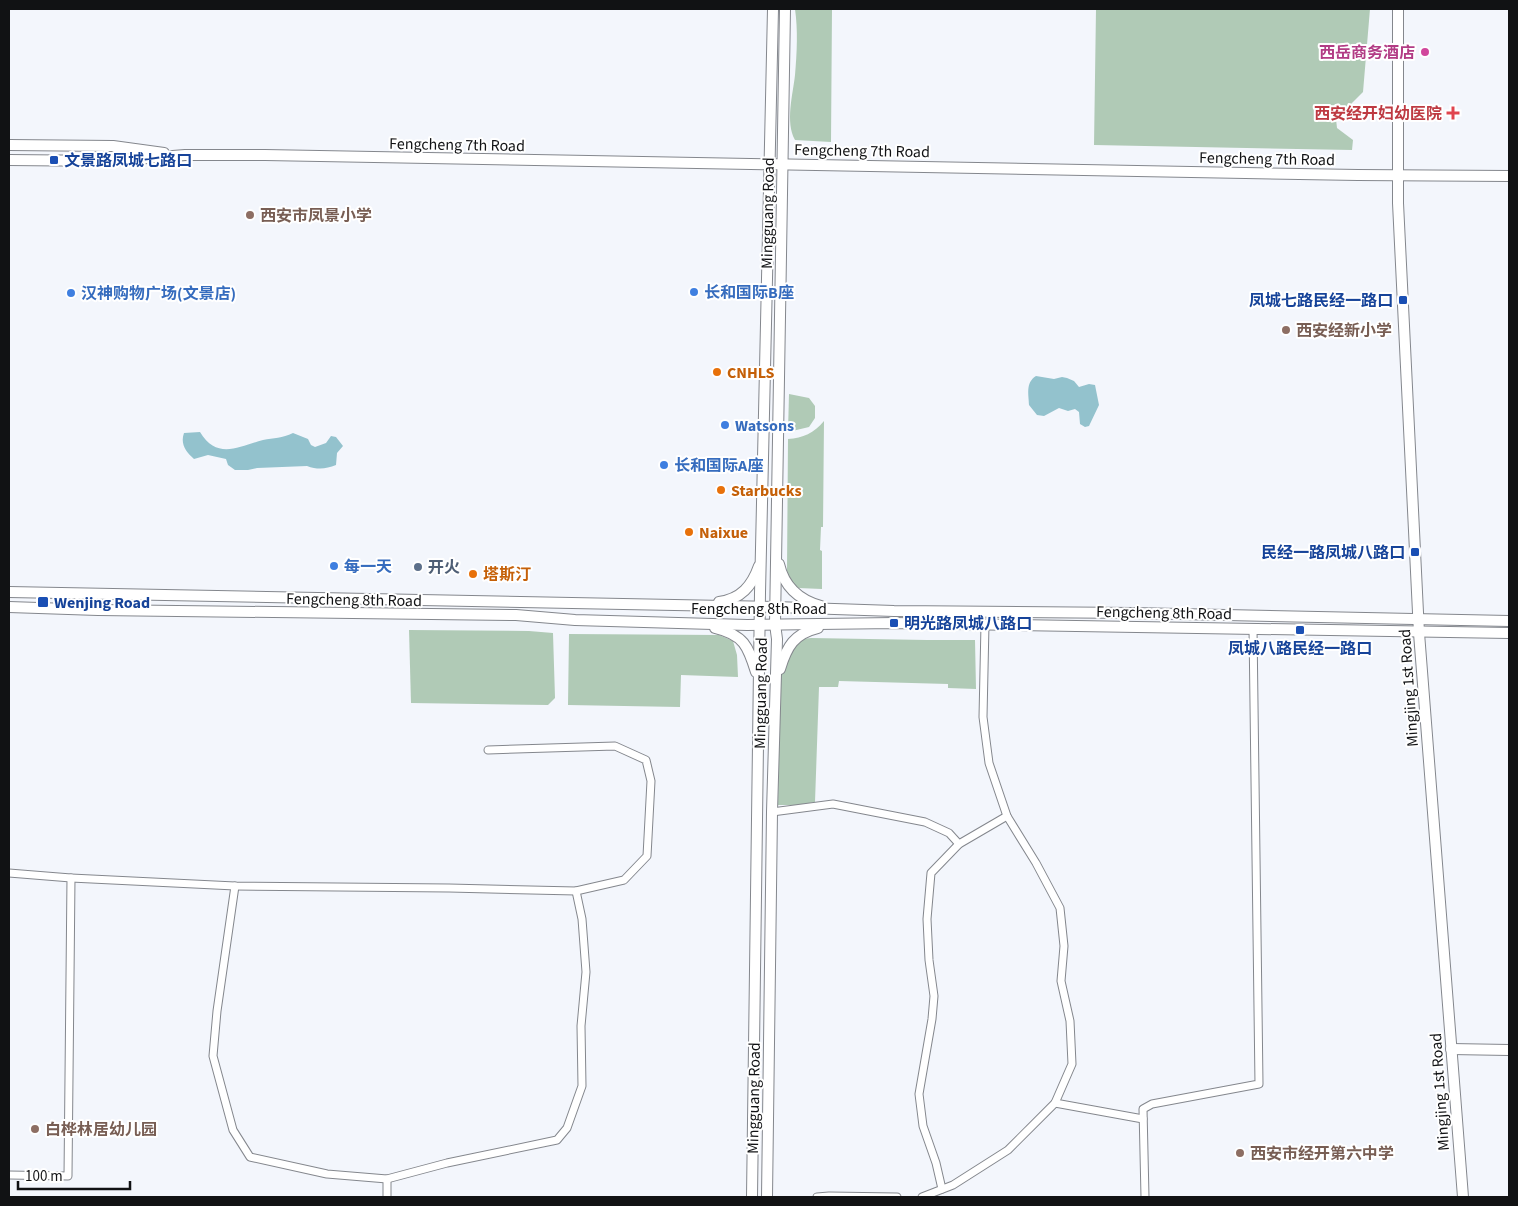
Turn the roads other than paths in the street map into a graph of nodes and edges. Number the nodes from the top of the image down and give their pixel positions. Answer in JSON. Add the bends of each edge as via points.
{"nodes":[{"id":1,"x":773,"y":9,"type":"edge"},
{"id":2,"x":785,"y":9,"type":"edge"},
{"id":3,"x":1398,"y":9,"type":"edge"},
{"id":4,"x":9,"y":144,"type":"edge"},
{"id":5,"x":185,"y":155,"type":"junction"},
{"id":6,"x":9,"y":160,"type":"edge"},
{"id":7,"x":771,"y":164,"type":"junction"},
{"id":8,"x":783,"y":164,"type":"junction"},
{"id":9,"x":1397,"y":175,"type":"junction"},
{"id":10,"x":1509,"y":176,"type":"edge"},
{"id":11,"x":761,"y":552,"type":"junction"},
{"id":12,"x":776,"y":552,"type":"junction"},
{"id":13,"x":9,"y":592,"type":"edge"},
{"id":14,"x":694,"y":606,"type":"junction"},
{"id":15,"x":760,"y":606,"type":"junction"},
{"id":16,"x":9,"y":607,"type":"edge"},
{"id":17,"x":775,"y":607,"type":"junction"},
{"id":18,"x":837,"y":609,"type":"junction"},
{"id":19,"x":1418,"y":619,"type":"junction"},
{"id":20,"x":1509,"y":621,"type":"edge"},
{"id":21,"x":695,"y":623,"type":"junction"},
{"id":22,"x":775,"y":624,"type":"junction"},
{"id":23,"x":836,"y":624,"type":"junction"},
{"id":24,"x":985,"y":624,"type":"junction"},
{"id":25,"x":760,"y":625,"type":"junction"},
{"id":26,"x":1253,"y":628,"type":"junction"},
{"id":27,"x":1419,"y":633,"type":"junction"},
{"id":28,"x":1509,"y":633,"type":"edge"},
{"id":29,"x":759,"y":685,"type":"junction"},
{"id":30,"x":776,"y":685,"type":"junction"},
{"id":31,"x":488,"y":750,"type":"dead end"},
{"id":32,"x":772,"y":812,"type":"junction"},
{"id":33,"x":1007,"y":816,"type":"junction"},
{"id":34,"x":959,"y":844,"type":"junction"},
{"id":35,"x":9,"y":873,"type":"edge"},
{"id":36,"x":71,"y":878,"type":"junction"},
{"id":37,"x":235,"y":886,"type":"junction"},
{"id":38,"x":576,"y":891,"type":"junction"},
{"id":39,"x":1451,"y":1049,"type":"junction"},
{"id":40,"x":1509,"y":1050,"type":"edge"},
{"id":41,"x":1055,"y":1103,"type":"junction"},
{"id":42,"x":1143,"y":1119,"type":"junction"},
{"id":43,"x":9,"y":1175,"type":"edge"},
{"id":44,"x":387,"y":1178,"type":"junction"},
{"id":45,"x":942,"y":1189,"type":"junction"},
{"id":46,"x":387,"y":1197,"type":"edge"},
{"id":47,"x":752,"y":1197,"type":"edge"},
{"id":48,"x":767,"y":1197,"type":"edge"},
{"id":49,"x":816,"y":1197,"type":"edge"},
{"id":50,"x":896,"y":1197,"type":"edge"},
{"id":51,"x":922,"y":1197,"type":"edge"},
{"id":52,"x":1145,"y":1197,"type":"edge"},
{"id":53,"x":1462,"y":1197,"type":"edge"}],
"edges":[{"from":1,"to":7,"type":"main road","name":"Mingguang Road"},
{"from":2,"to":8,"type":"main road","name":"Mingguang Road"},
{"from":3,"to":9,"type":"main road","name":"Mingjing 1st Road"},
{"from":4,"to":5,"type":"main road","name":"Fengcheng 7th Road","via":[[113,146]]},
{"from":5,"to":6,"type":"main road","name":"Fengcheng 7th Road","via":[[111,162]]},
{"from":5,"to":7,"type":"main road","name":"Fengcheng 7th Road"},
{"from":7,"to":8,"type":"main road","name":"Fengcheng 7th Road"},
{"from":7,"to":11,"type":"main road","name":"Mingguang Road"},
{"from":8,"to":9,"type":"main road","name":"Fengcheng 7th Road"},
{"from":8,"to":12,"type":"main road","name":"Mingguang Road"},
{"from":9,"to":10,"type":"main road","name":"Fengcheng 7th Road"},
{"from":9,"to":19,"type":"main road","name":"Mingjing 1st Road"},
{"from":11,"to":14,"type":"main road","via":[[756,575],[740,596]]},
{"from":11,"to":15,"type":"main road","name":"Mingguang Road"},
{"from":12,"to":17,"type":"main road","name":"Mingguang Road"},
{"from":12,"to":18,"type":"main road","via":[[781,572],[794,592],[815,604]]},
{"from":13,"to":14,"type":"main road","name":"Fengcheng 8th Road"},
{"from":14,"to":15,"type":"main road","name":"Fengcheng 8th Road"},
{"from":15,"to":17,"type":"main road","name":"Fengcheng 8th Road"},
{"from":15,"to":25,"type":"main road","name":"Mingguang Road"},
{"from":16,"to":21,"type":"main road","name":"Fengcheng 8th Road","via":[[516,615]]},
{"from":17,"to":18,"type":"main road","name":"Fengcheng 8th Road"},
{"from":17,"to":22,"type":"main road","name":"Mingguang Road"},
{"from":18,"to":19,"type":"main road","name":"Fengcheng 8th Road"},
{"from":19,"to":20,"type":"main road","name":"Fengcheng 8th Road"},
{"from":19,"to":27,"type":"main road","name":"Mingjing 1st Road"},
{"from":21,"to":25,"type":"main road","name":"Fengcheng 8th Road"},
{"from":21,"to":29,"type":"main road","via":[[728,631],[741,639],[751,657]]},
{"from":22,"to":23,"type":"main road","name":"Fengcheng 8th Road"},
{"from":22,"to":25,"type":"main road","name":"Fengcheng 8th Road"},
{"from":22,"to":30,"type":"main road","name":"Mingguang Road"},
{"from":23,"to":24,"type":"main road","name":"Fengcheng 8th Road"},
{"from":23,"to":30,"type":"main road","via":[[808,631],[794,640],[786,650]]},
{"from":24,"to":26,"type":"main road","name":"Fengcheng 8th Road"},
{"from":24,"to":33,"type":"street","via":[[983,717],[989,763]]},
{"from":25,"to":29,"type":"main road","name":"Mingguang Road"},
{"from":26,"to":27,"type":"main road","name":"Fengcheng 8th Road"},
{"from":26,"to":42,"type":"street","via":[[1259,1084],[1152,1104],[1143,1110]]},
{"from":27,"to":28,"type":"main road","name":"Fengcheng 8th Road"},
{"from":27,"to":39,"type":"main road","name":"Mingjing 1st Road"},
{"from":29,"to":47,"type":"main road","name":"Mingguang Road"},
{"from":30,"to":32,"type":"main road","name":"Mingguang Road"},
{"from":31,"to":38,"type":"street","via":[[614,746],[646,760],[651,781],[647,856],[624,880]]},
{"from":32,"to":34,"type":"street","via":[[833,804],[925,822],[949,833]]},
{"from":32,"to":48,"type":"main road","name":"Mingguang Road"},
{"from":33,"to":34,"type":"street"},
{"from":33,"to":41,"type":"street","via":[[1060,908],[1064,946],[1061,981],[1070,1021],[1072,1064]]},
{"from":34,"to":45,"type":"street","via":[[931,872],[927,919],[934,996],[919,1094],[923,1126]]},
{"from":35,"to":36,"type":"street"},
{"from":36,"to":37,"type":"street"},
{"from":36,"to":43,"type":"street","via":[[68,1176]]},
{"from":37,"to":38,"type":"street"},
{"from":37,"to":44,"type":"street","via":[[213,1056],[232,1130],[250,1157],[327,1174]]},
{"from":38,"to":44,"type":"street","via":[[582,918],[586,972],[581,1026],[582,1086],[567,1128],[558,1140]]},
{"from":39,"to":40,"type":"main road"},
{"from":39,"to":53,"type":"main road","name":"Mingjing 1st Road"},
{"from":41,"to":42,"type":"street"},
{"from":41,"to":45,"type":"street","via":[[1008,1150]]},
{"from":42,"to":52,"type":"street"},
{"from":44,"to":46,"type":"street"},
{"from":45,"to":51,"type":"street"},
{"from":49,"to":50,"type":"street"}]}
